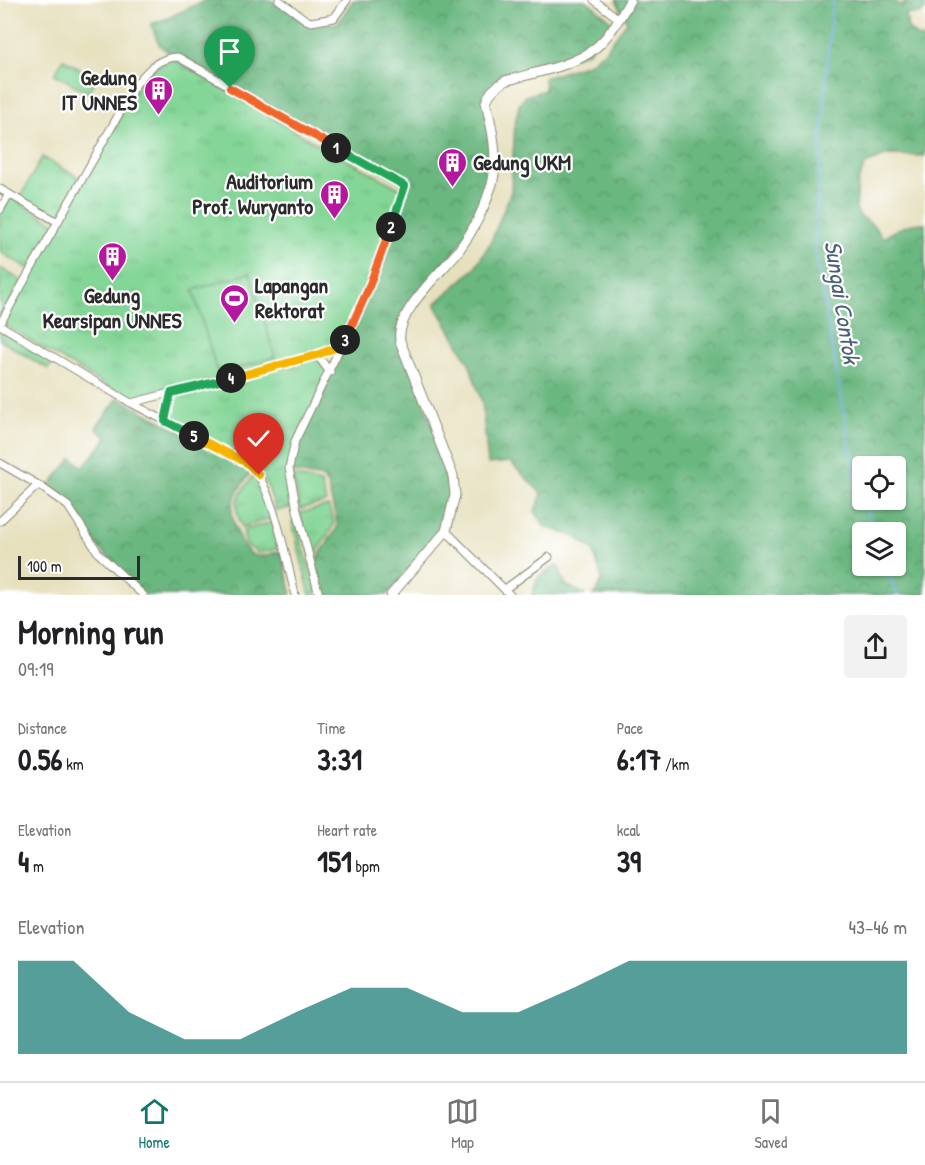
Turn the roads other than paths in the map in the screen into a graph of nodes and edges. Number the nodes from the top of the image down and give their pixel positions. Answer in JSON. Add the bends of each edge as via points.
{"nodes":[{"id":1,"x":279,"y":0,"type":"edge"},
{"id":2,"x":347,"y":0,"type":"edge"},
{"id":3,"x":594,"y":0,"type":"edge"},
{"id":4,"x":630,"y":0,"type":"edge"},
{"id":5,"x":619,"y":19,"type":"junction"},
{"id":6,"x":0,"y":189,"type":"edge"},
{"id":7,"x":9,"y":194,"type":"junction"},
{"id":8,"x":0,"y":210,"type":"edge"},
{"id":9,"x":58,"y":222,"type":"junction"},
{"id":10,"x":0,"y":324,"type":"edge"},
{"id":11,"x":342,"y":345,"type":"junction"},
{"id":12,"x":317,"y":355,"type":"junction"},
{"id":13,"x":330,"y":372,"type":"junction"},
{"id":14,"x":171,"y":393,"type":"junction"},
{"id":15,"x":131,"y":403,"type":"junction"},
{"id":16,"x":165,"y":421,"type":"junction"},
{"id":17,"x":0,"y":463,"type":"edge"},
{"id":18,"x":38,"y":485,"type":"junction"},
{"id":19,"x":0,"y":521,"type":"edge"},
{"id":20,"x":447,"y":531,"type":"junction"},
{"id":21,"x":549,"y":557,"type":"dead end"},
{"id":22,"x":508,"y":592,"type":"edge"},
{"id":23,"x":143,"y":595,"type":"edge"},
{"id":24,"x":295,"y":595,"type":"edge"},
{"id":25,"x":319,"y":595,"type":"edge"},
{"id":26,"x":391,"y":595,"type":"edge"}],
"edges":[{"from":1,"to":2,"type":"street","via":[[311,21],[334,18]]},
{"from":3,"to":5,"type":"street"},
{"from":4,"to":5,"type":"main road"},
{"from":5,"to":20,"type":"main road","via":[[588,54],[505,81],[491,91],[486,102],[495,146],[494,169],[483,207],[459,249],[400,326],[400,340],[453,476],[455,495]]},
{"from":6,"to":7,"type":"street"},
{"from":7,"to":8,"type":"street"},
{"from":7,"to":9,"type":"street"},
{"from":9,"to":10,"type":"street"},
{"from":9,"to":11,"type":"street","via":[[135,84],[154,64],[178,57],[405,186],[367,292]]},
{"from":10,"to":15,"type":"street"},
{"from":11,"to":12,"type":"street"},
{"from":11,"to":13,"type":"street"},
{"from":12,"to":13,"type":"street"},
{"from":12,"to":14,"type":"street"},
{"from":13,"to":25,"type":"street","via":[[295,441],[289,468]]},
{"from":14,"to":15,"type":"street"},
{"from":14,"to":16,"type":"street"},
{"from":15,"to":16,"type":"street"},
{"from":16,"to":24,"type":"street","via":[[255,469],[277,521]]},
{"from":17,"to":18,"type":"street"},
{"from":18,"to":19,"type":"street"},
{"from":18,"to":23,"type":"street","via":[[68,506],[99,554]]},
{"from":20,"to":22,"type":"street"},
{"from":20,"to":26,"type":"main road"},
{"from":21,"to":22,"type":"street"}]}
